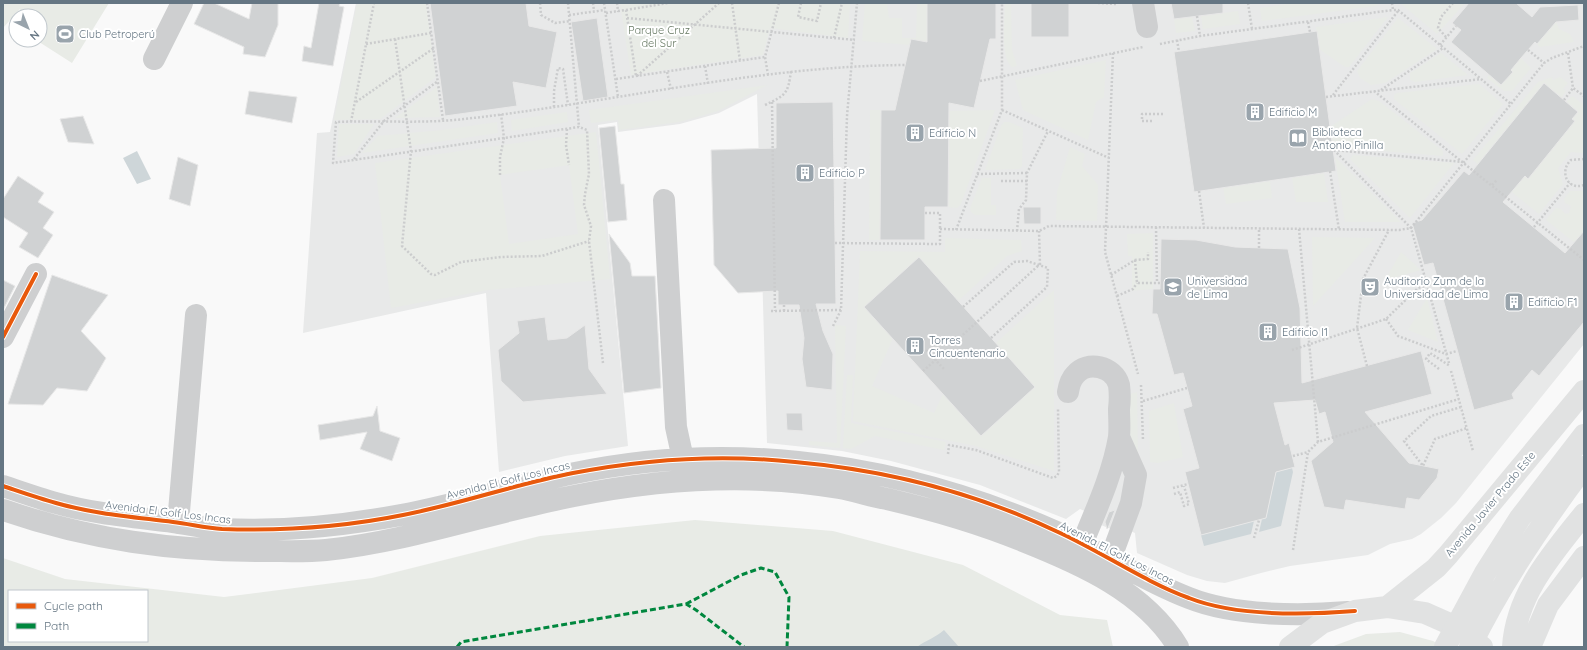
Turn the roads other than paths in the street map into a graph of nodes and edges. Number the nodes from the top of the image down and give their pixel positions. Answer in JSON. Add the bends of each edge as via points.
{"nodes":[{"id":1,"x":182,"y":3,"type":"edge"},
{"id":2,"x":1143,"y":3,"type":"edge"},
{"id":3,"x":1151,"y":39,"type":"road end"},
{"id":4,"x":154,"y":59,"type":"dead end"},
{"id":5,"x":664,"y":200,"type":"dead end"},
{"id":6,"x":36,"y":274,"type":"dead end"},
{"id":7,"x":196,"y":315,"type":"dead end"},
{"id":8,"x":3,"y":337,"type":"edge"},
{"id":9,"x":1584,"y":391,"type":"edge"},
{"id":10,"x":1068,"y":392,"type":"dead end"},
{"id":11,"x":1584,"y":435,"type":"edge"},
{"id":12,"x":1119,"y":437,"type":"junction"},
{"id":13,"x":683,"y":459,"type":"junction"},
{"id":14,"x":1584,"y":467,"type":"edge"},
{"id":15,"x":3,"y":486,"type":"edge"},
{"id":16,"x":3,"y":510,"type":"edge"},
{"id":17,"x":1584,"y":514,"type":"edge"},
{"id":18,"x":178,"y":523,"type":"junction"},
{"id":19,"x":1082,"y":544,"type":"junction"},
{"id":20,"x":1584,"y":557,"type":"edge"},
{"id":21,"x":1110,"y":560,"type":"junction"},
{"id":22,"x":1387,"y":607,"type":"junction"},
{"id":23,"x":1355,"y":611,"type":"junction"},
{"id":24,"x":1178,"y":647,"type":"edge"},
{"id":25,"x":1290,"y":647,"type":"edge"},
{"id":26,"x":1445,"y":647,"type":"edge"},
{"id":27,"x":1470,"y":647,"type":"edge"},
{"id":28,"x":1482,"y":647,"type":"edge"},
{"id":29,"x":1513,"y":647,"type":"edge"},
{"id":30,"x":1530,"y":647,"type":"edge"}],
"edges":[{"from":1,"to":4,"type":"street"},
{"from":2,"to":3,"type":"street"},
{"from":5,"to":13,"type":"street","via":[[676,427]]},
{"from":6,"to":8,"type":"street"},
{"from":7,"to":18,"type":"street"},
{"from":9,"to":22,"type":"main road","name":"Avenida Javier Prado Este","via":[[1448,555],[1436,568]]},
{"from":10,"to":12,"type":"street","via":[[1074,375],[1086,368],[1099,366],[1114,375],[1120,392]]},
{"from":11,"to":26,"type":"main road","via":[[1520,518],[1485,573]]},
{"from":12,"to":19,"type":"street","via":[[1107,480]]},
{"from":12,"to":21,"type":"street","via":[[1136,475],[1131,502]]},
{"from":13,"to":18,"type":"street","name":"Avenida El Golf Los Incas","via":[[573,473],[402,515],[322,526],[271,530],[218,529]]},
{"from":13,"to":19,"type":"street","name":"Avenida El Golf Los Incas","via":[[738,457],[844,467],[891,476],[991,504]]},
{"from":14,"to":27,"type":"main road","via":[[1509,574]]},
{"from":15,"to":18,"type":"street","name":"Avenida El Golf Los Incas","via":[[58,504],[114,516]]},
{"from":16,"to":24,"type":"street","via":[[55,527],[102,538],[155,545],[218,550],[324,550],[407,538],[515,508],[630,486],[739,480],[839,488],[940,511],[1056,554],[1114,585],[1144,605],[1161,622]]},
{"from":17,"to":29,"type":"main road","via":[[1537,576],[1517,622]]},
{"from":19,"to":21,"type":"street","name":"Avenida El Golf Los Incas"},
{"from":20,"to":30,"type":"main road","via":[[1548,605]]},
{"from":21,"to":23,"type":"street","name":"Avenida El Golf Los Incas","via":[[1157,584],[1209,605],[1288,614]]},
{"from":22,"to":23,"type":"main road"},
{"from":22,"to":28,"type":"main road","via":[[1424,612],[1459,628]]},
{"from":23,"to":25,"type":"main road","via":[[1322,623]]}]}
